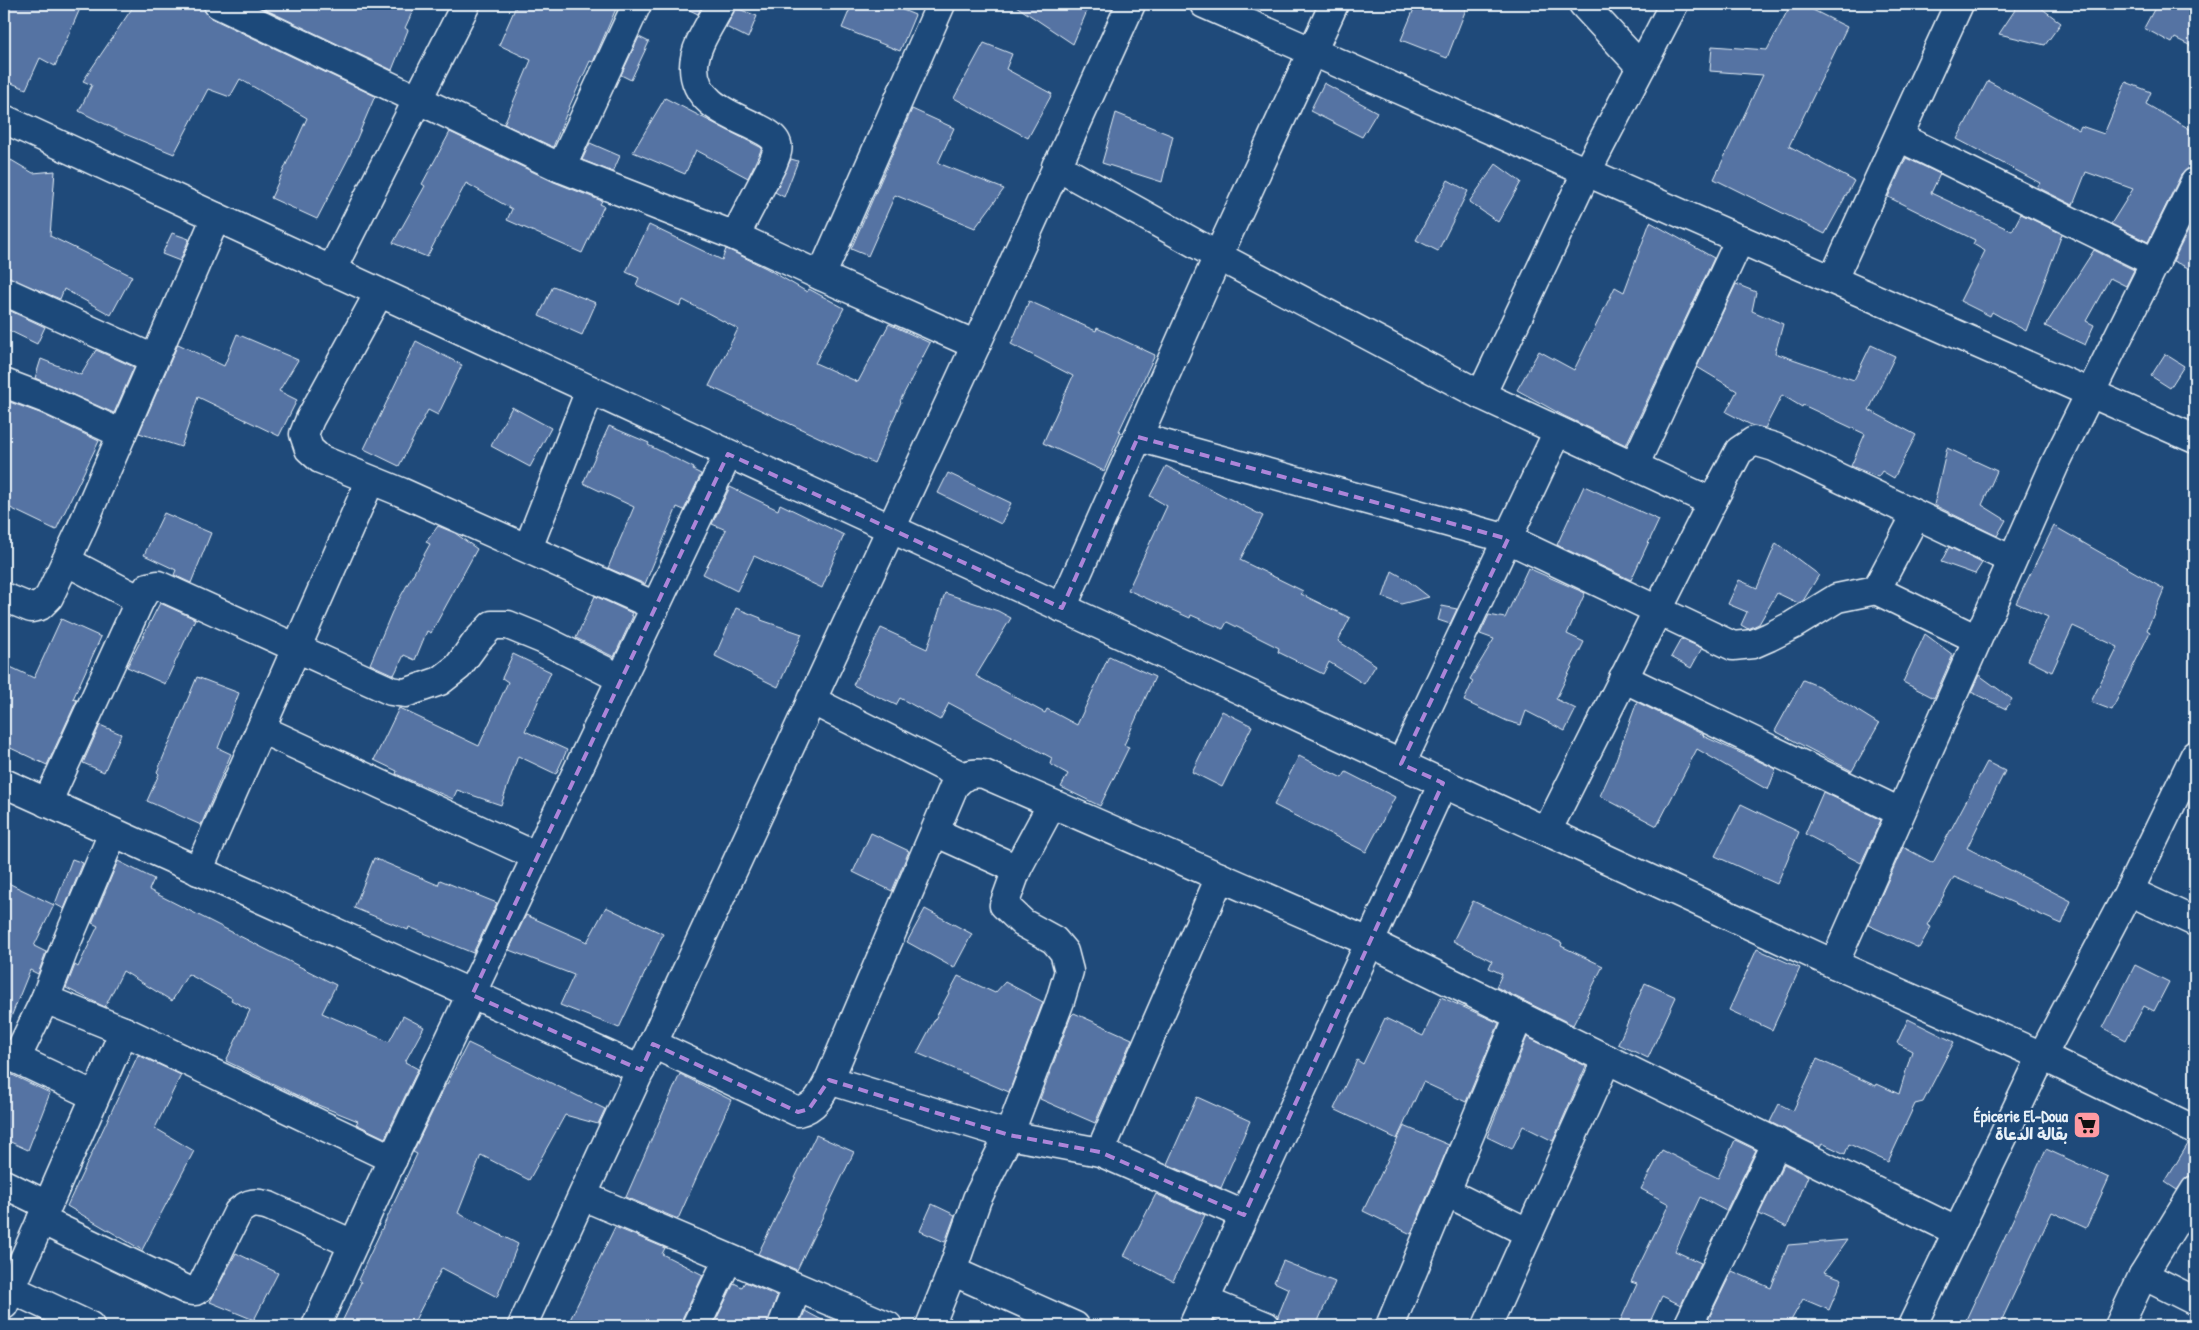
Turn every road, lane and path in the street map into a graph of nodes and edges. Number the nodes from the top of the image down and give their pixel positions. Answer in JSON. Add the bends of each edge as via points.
{"nodes":[{"id":1,"x":218,"y":4,"type":"edge"},
{"id":2,"x":466,"y":4,"type":"edge"},
{"id":3,"x":637,"y":4,"type":"edge"},
{"id":4,"x":721,"y":4,"type":"edge"},
{"id":5,"x":1131,"y":4,"type":"edge"},
{"id":6,"x":1204,"y":4,"type":"edge"},
{"id":7,"x":1334,"y":4,"type":"edge"},
{"id":8,"x":1583,"y":4,"type":"edge"},
{"id":9,"x":1674,"y":4,"type":"edge"},
{"id":10,"x":1959,"y":4,"type":"edge"},
{"id":11,"x":938,"y":5,"type":"edge"},
{"id":12,"x":261,"y":13,"type":"edge"},
{"id":13,"x":1311,"y":51,"type":"junction"},
{"id":14,"x":1642,"y":67,"type":"junction"},
{"id":15,"x":419,"y":99,"type":"junction"},
{"id":16,"x":4,"y":119,"type":"edge"},
{"id":17,"x":1900,"y":137,"type":"junction"},
{"id":18,"x":1056,"y":166,"type":"junction"},
{"id":19,"x":561,"y":168,"type":"junction"},
{"id":20,"x":1587,"y":172,"type":"junction"},
{"id":21,"x":2195,"y":182,"type":"edge"},
{"id":22,"x":216,"y":217,"type":"junction"},
{"id":23,"x":736,"y":236,"type":"junction"},
{"id":24,"x":1740,"y":239,"type":"junction"},
{"id":25,"x":1218,"y":256,"type":"junction"},
{"id":26,"x":2156,"y":263,"type":"junction"},
{"id":27,"x":331,"y":271,"type":"junction"},
{"id":28,"x":821,"y":276,"type":"junction"},
{"id":29,"x":1833,"y":279,"type":"junction"},
{"id":30,"x":4,"y":291,"type":"edge"},
{"id":31,"x":379,"y":293,"type":"junction"},
{"id":32,"x":976,"y":345,"type":"junction"},
{"id":33,"x":154,"y":359,"type":"junction"},
{"id":34,"x":4,"y":383,"type":"edge"},
{"id":35,"x":590,"y":390,"type":"junction"},
{"id":36,"x":2091,"y":392,"type":"junction"},
{"id":37,"x":1480,"y":395,"type":"junction"},
{"id":38,"x":1558,"y":431,"type":"junction"},
{"id":39,"x":122,"y":434,"type":"junction"},
{"id":40,"x":1138,"y":437,"type":"junction"},
{"id":41,"x":2195,"y":439,"type":"edge"},
{"id":42,"x":728,"y":454,"type":"junction"},
{"id":43,"x":1634,"y":466,"type":"junction"},
{"id":44,"x":370,"y":480,"type":"junction"},
{"id":45,"x":1712,"y":502,"type":"junction"},
{"id":46,"x":1916,"y":515,"type":"junction"},
{"id":47,"x":891,"y":529,"type":"junction"},
{"id":48,"x":1508,"y":539,"type":"junction"},
{"id":49,"x":528,"y":548,"type":"junction"},
{"id":50,"x":2012,"y":560,"type":"junction"},
{"id":51,"x":66,"y":561,"type":"junction"},
{"id":52,"x":1876,"y":590,"type":"junction"},
{"id":53,"x":4,"y":597,"type":"edge"},
{"id":54,"x":140,"y":600,"type":"junction"},
{"id":55,"x":654,"y":606,"type":"junction"},
{"id":56,"x":1062,"y":608,"type":"junction"},
{"id":57,"x":1658,"y":609,"type":"junction"},
{"id":58,"x":1977,"y":639,"type":"junction"},
{"id":59,"x":296,"y":649,"type":"junction"},
{"id":60,"x":620,"y":678,"type":"junction"},
{"id":61,"x":1623,"y":678,"type":"junction"},
{"id":62,"x":811,"y":700,"type":"junction"},
{"id":63,"x":261,"y":729,"type":"junction"},
{"id":64,"x":2195,"y":754,"type":"edge"},
{"id":65,"x":1401,"y":764,"type":"junction"},
{"id":66,"x":962,"y":776,"type":"junction"},
{"id":67,"x":4,"y":783,"type":"edge"},
{"id":68,"x":1443,"y":783,"type":"junction"},
{"id":69,"x":47,"y":803,"type":"junction"},
{"id":70,"x":1052,"y":804,"type":"junction"},
{"id":71,"x":1900,"y":812,"type":"junction"},
{"id":72,"x":1547,"y":831,"type":"junction"},
{"id":73,"x":935,"y":832,"type":"junction"},
{"id":74,"x":113,"y":833,"type":"junction"},
{"id":75,"x":536,"y":856,"type":"junction"},
{"id":76,"x":1017,"y":869,"type":"junction"},
{"id":77,"x":198,"y":871,"type":"junction"},
{"id":78,"x":1220,"y":877,"type":"junction"},
{"id":79,"x":2129,"y":891,"type":"junction"},
{"id":80,"x":2195,"y":922,"type":"edge"},
{"id":81,"x":1369,"y":942,"type":"junction"},
{"id":82,"x":1834,"y":964,"type":"junction"},
{"id":83,"x":472,"y":995,"type":"junction"},
{"id":84,"x":45,"y":999,"type":"junction"},
{"id":85,"x":1520,"y":1016,"type":"junction"},
{"id":86,"x":124,"y":1030,"type":"junction"},
{"id":87,"x":653,"y":1044,"type":"junction"},
{"id":88,"x":10,"y":1056,"type":"edge"},
{"id":89,"x":2042,"y":1056,"type":"junction"},
{"id":90,"x":1607,"y":1059,"type":"junction"},
{"id":91,"x":641,"y":1070,"type":"junction"},
{"id":92,"x":829,"y":1080,"type":"junction"},
{"id":93,"x":95,"y":1096,"type":"junction"},
{"id":94,"x":2195,"y":1130,"type":"edge"},
{"id":95,"x":1009,"y":1135,"type":"junction"},
{"id":96,"x":1777,"y":1142,"type":"junction"},
{"id":97,"x":1100,"y":1152,"type":"junction"},
{"id":98,"x":392,"y":1159,"type":"junction"},
{"id":99,"x":4,"y":1184,"type":"edge"},
{"id":100,"x":2195,"y":1190,"type":"edge"},
{"id":101,"x":1446,"y":1192,"type":"junction"},
{"id":102,"x":583,"y":1196,"type":"junction"},
{"id":103,"x":44,"y":1213,"type":"junction"},
{"id":104,"x":1244,"y":1215,"type":"junction"},
{"id":105,"x":1958,"y":1232,"type":"junction"},
{"id":106,"x":1529,"y":1233,"type":"junction"},
{"id":107,"x":353,"y":1244,"type":"junction"},
{"id":108,"x":728,"y":1259,"type":"junction"},
{"id":109,"x":952,"y":1271,"type":"junction"},
{"id":110,"x":2144,"y":1275,"type":"junction"},
{"id":111,"x":797,"y":1288,"type":"junction"},
{"id":112,"x":7,"y":1297,"type":"edge"},
{"id":113,"x":1205,"y":1301,"type":"junction"},
{"id":114,"x":2195,"y":1301,"type":"edge"},
{"id":115,"x":90,"y":1326,"type":"edge"},
{"id":116,"x":316,"y":1326,"type":"edge"},
{"id":117,"x":522,"y":1326,"type":"edge"},
{"id":118,"x":696,"y":1326,"type":"edge"},
{"id":119,"x":782,"y":1326,"type":"edge"},
{"id":120,"x":888,"y":1326,"type":"edge"},
{"id":121,"x":930,"y":1326,"type":"edge"},
{"id":122,"x":1075,"y":1326,"type":"edge"},
{"id":123,"x":1193,"y":1326,"type":"edge"},
{"id":124,"x":1266,"y":1326,"type":"edge"},
{"id":125,"x":1390,"y":1326,"type":"edge"},
{"id":126,"x":1487,"y":1326,"type":"edge"},
{"id":127,"x":1688,"y":1326,"type":"edge"},
{"id":128,"x":1912,"y":1326,"type":"edge"},
{"id":129,"x":2119,"y":1326,"type":"edge"}],
"edges":[{"from":1,"to":12,"type":"street"},
{"from":2,"to":15,"type":"street"},
{"from":3,"to":19,"type":"street"},
{"from":4,"to":23,"type":"street","via":[[696,53],[697,86],[710,104],[769,134],[777,143],[773,163]]},
{"from":5,"to":18,"type":"street"},
{"from":6,"to":13,"type":"street"},
{"from":7,"to":13,"type":"street"},
{"from":8,"to":14,"type":"street"},
{"from":9,"to":14,"type":"street"},
{"from":10,"to":17,"type":"street"},
{"from":11,"to":28,"type":"street"},
{"from":12,"to":15,"type":"street"},
{"from":13,"to":20,"type":"street"},
{"from":13,"to":25,"type":"street"},
{"from":14,"to":20,"type":"street"},
{"from":15,"to":19,"type":"street"},
{"from":15,"to":27,"type":"street"},
{"from":16,"to":22,"type":"street"},
{"from":17,"to":26,"type":"street"},
{"from":17,"to":29,"type":"street"},
{"from":18,"to":25,"type":"street"},
{"from":18,"to":32,"type":"street"},
{"from":19,"to":23,"type":"street"},
{"from":20,"to":24,"type":"street"},
{"from":20,"to":37,"type":"street"},
{"from":21,"to":26,"type":"street"},
{"from":22,"to":27,"type":"street"},
{"from":22,"to":33,"type":"street"},
{"from":23,"to":28,"type":"street"},
{"from":24,"to":29,"type":"street"},
{"from":24,"to":43,"type":"street"},
{"from":25,"to":37,"type":"street"},
{"from":25,"to":40,"type":"street"},
{"from":26,"to":36,"type":"street"},
{"from":27,"to":31,"type":"street"},
{"from":28,"to":32,"type":"street"},
{"from":29,"to":36,"type":"street"},
{"from":30,"to":33,"type":"street"},
{"from":31,"to":35,"type":"street"},
{"from":31,"to":44,"type":"street","via":[[304,434],[309,449],[320,459]]},
{"from":32,"to":47,"type":"street"},
{"from":33,"to":39,"type":"street"},
{"from":34,"to":39,"type":"street"},
{"from":35,"to":42,"type":"street"},
{"from":35,"to":49,"type":"street"},
{"from":36,"to":41,"type":"street"},
{"from":36,"to":50,"type":"street"},
{"from":37,"to":38,"type":"street"},
{"from":38,"to":43,"type":"street"},
{"from":38,"to":48,"type":"street"},
{"from":39,"to":51,"type":"street"},
{"from":40,"to":48,"type":"street"},
{"from":40,"to":56,"type":"street"},
{"from":42,"to":47,"type":"street"},
{"from":42,"to":55,"type":"street"},
{"from":43,"to":45,"type":"street"},
{"from":44,"to":49,"type":"street"},
{"from":44,"to":59,"type":"street"},
{"from":45,"to":46,"type":"street","via":[[1739,452],[1754,441],[1774,447]]},
{"from":45,"to":57,"type":"street"},
{"from":46,"to":50,"type":"street"},
{"from":46,"to":52,"type":"street"},
{"from":47,"to":56,"type":"street"},
{"from":47,"to":62,"type":"street"},
{"from":48,"to":57,"type":"street"},
{"from":48,"to":65,"type":"street"},
{"from":49,"to":55,"type":"street"},
{"from":50,"to":58,"type":"street"},
{"from":51,"to":53,"type":"street","via":[[49,598],[40,606],[31,608]]},
{"from":51,"to":54,"type":"street"},
{"from":52,"to":57,"type":"street","via":[[1837,598],[1769,637],[1753,644],[1732,646]]},
{"from":52,"to":58,"type":"street"},
{"from":54,"to":59,"type":"street","via":[[148,587],[158,585]]},
{"from":54,"to":69,"type":"street"},
{"from":55,"to":60,"type":"street"},
{"from":56,"to":65,"type":"street"},
{"from":57,"to":61,"type":"street"},
{"from":58,"to":71,"type":"street"},
{"from":59,"to":60,"type":"street","via":[[391,691],[404,693],[440,681],[458,667],[492,625],[508,625]]},
{"from":59,"to":63,"type":"street"},
{"from":60,"to":75,"type":"street"},
{"from":61,"to":71,"type":"street"},
{"from":61,"to":72,"type":"street"},
{"from":62,"to":66,"type":"street"},
{"from":62,"to":87,"type":"street"},
{"from":63,"to":75,"type":"street"},
{"from":63,"to":77,"type":"street"},
{"from":64,"to":79,"type":"street"},
{"from":65,"to":68,"type":"street"},
{"from":66,"to":70,"type":"street","via":[[984,774]]},
{"from":66,"to":73,"type":"street","via":[[954,786]]},
{"from":67,"to":69,"type":"street"},
{"from":68,"to":72,"type":"street"},
{"from":68,"to":81,"type":"street"},
{"from":69,"to":74,"type":"street"},
{"from":70,"to":76,"type":"street"},
{"from":70,"to":78,"type":"street"},
{"from":71,"to":82,"type":"street"},
{"from":72,"to":82,"type":"street"},
{"from":73,"to":76,"type":"street"},
{"from":73,"to":92,"type":"street"},
{"from":74,"to":77,"type":"street"},
{"from":74,"to":84,"type":"street"},
{"from":75,"to":83,"type":"street"},
{"from":76,"to":95,"type":"street","via":[[1004,905],[1023,923],[1054,940],[1064,952],[1069,971]]},
{"from":77,"to":83,"type":"street"},
{"from":78,"to":81,"type":"street"},
{"from":78,"to":97,"type":"street"},
{"from":79,"to":80,"type":"street"},
{"from":79,"to":89,"type":"street"},
{"from":81,"to":85,"type":"street"},
{"from":81,"to":104,"type":"street"},
{"from":82,"to":89,"type":"street"},
{"from":83,"to":91,"type":"street"},
{"from":83,"to":98,"type":"street"},
{"from":84,"to":86,"type":"street"},
{"from":84,"to":88,"type":"street"},
{"from":85,"to":90,"type":"street"},
{"from":85,"to":101,"type":"street"},
{"from":86,"to":93,"type":"street"},
{"from":86,"to":98,"type":"street"},
{"from":87,"to":91,"type":"street"},
{"from":87,"to":92,"type":"street","via":[[798,1112],[815,1103]]},
{"from":88,"to":93,"type":"street"},
{"from":89,"to":94,"type":"street"},
{"from":89,"to":105,"type":"street"},
{"from":90,"to":96,"type":"street"},
{"from":90,"to":106,"type":"street"},
{"from":91,"to":102,"type":"street"},
{"from":92,"to":95,"type":"street"},
{"from":93,"to":103,"type":"street"},
{"from":95,"to":97,"type":"street"},
{"from":95,"to":109,"type":"street","via":[[977,1199]]},
{"from":96,"to":105,"type":"street"},
{"from":96,"to":127,"type":"street"},
{"from":97,"to":104,"type":"street"},
{"from":98,"to":107,"type":"street"},
{"from":99,"to":103,"type":"street"},
{"from":100,"to":110,"type":"street"},
{"from":101,"to":106,"type":"street"},
{"from":101,"to":125,"type":"street"},
{"from":102,"to":108,"type":"street"},
{"from":102,"to":117,"type":"street"},
{"from":103,"to":107,"type":"street","via":[[194,1291],[201,1287],[238,1212],[246,1204],[255,1202],[269,1206]]},
{"from":103,"to":112,"type":"street"},
{"from":104,"to":113,"type":"street"},
{"from":105,"to":128,"type":"street"},
{"from":106,"to":126,"type":"street"},
{"from":107,"to":116,"type":"street"},
{"from":108,"to":111,"type":"street"},
{"from":108,"to":118,"type":"street"},
{"from":109,"to":121,"type":"street"},
{"from":109,"to":122,"type":"street"},
{"from":110,"to":114,"type":"street"},
{"from":110,"to":129,"type":"street"},
{"from":111,"to":119,"type":"street"},
{"from":111,"to":120,"type":"street"},
{"from":112,"to":115,"type":"street"},
{"from":113,"to":123,"type":"street"},
{"from":113,"to":124,"type":"street"}]}
